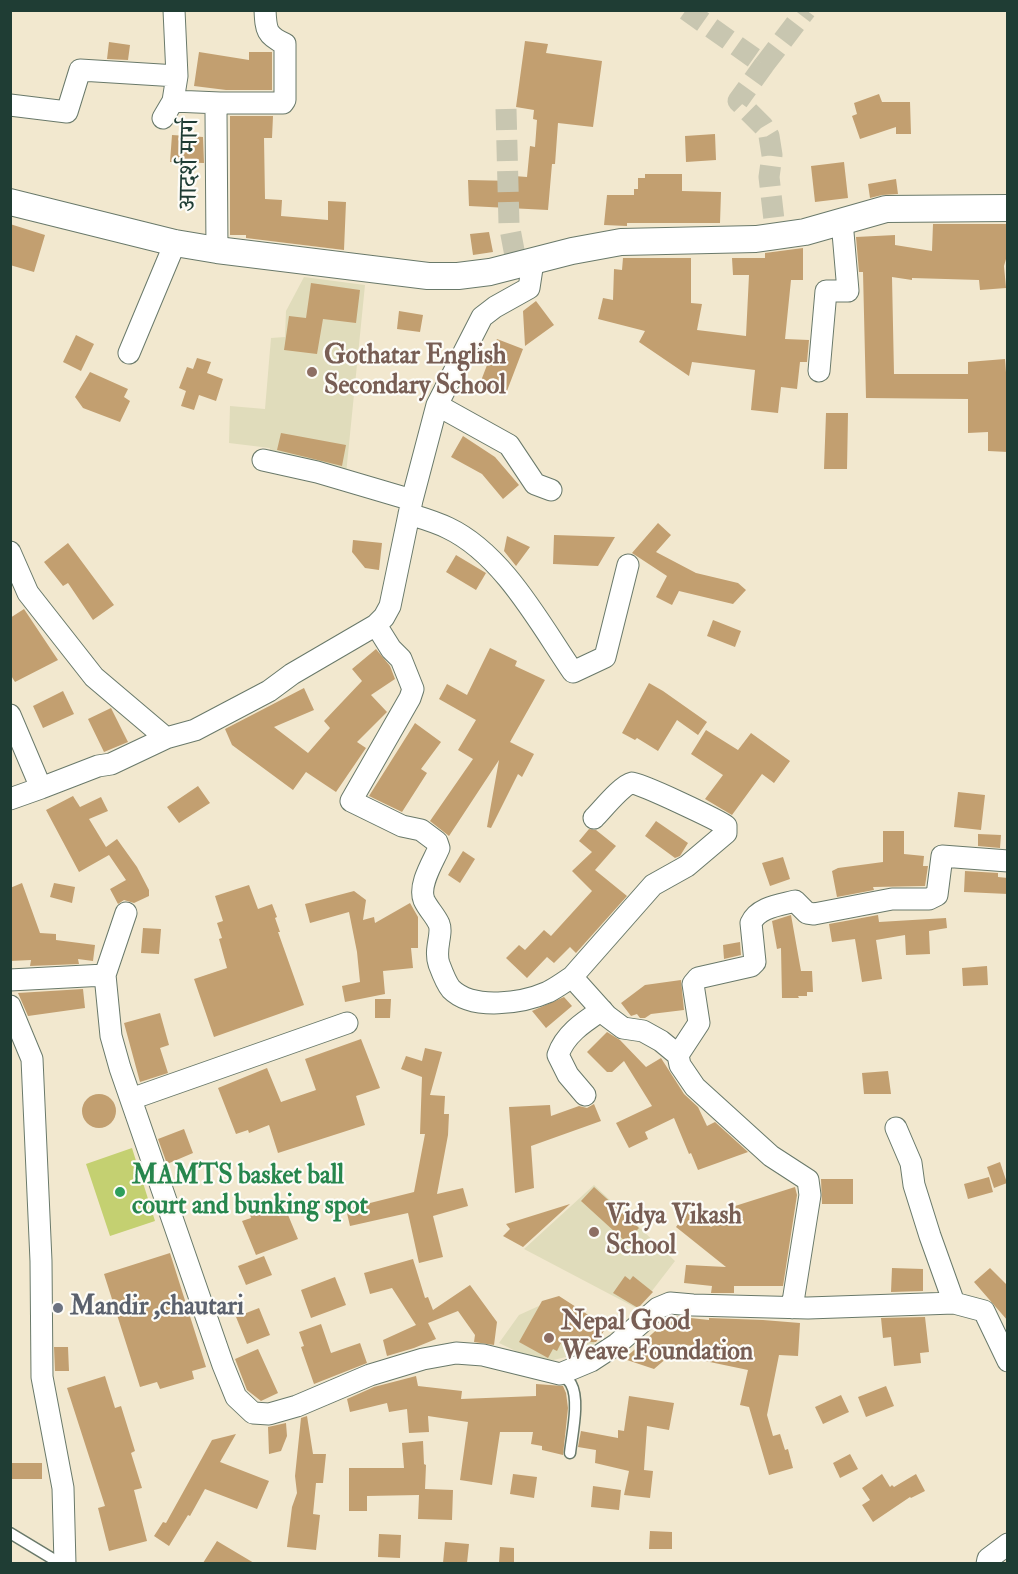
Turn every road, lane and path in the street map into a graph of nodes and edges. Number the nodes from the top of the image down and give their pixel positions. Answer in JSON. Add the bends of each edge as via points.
{"nodes":[{"id":1,"x":174,"y":10,"type":"edge"},
{"id":2,"x":265,"y":10,"type":"edge"},
{"id":3,"x":177,"y":76,"type":"junction"},
{"id":4,"x":220,"y":103,"type":"junction"},
{"id":5,"x":10,"y":105,"type":"edge"},
{"id":6,"x":10,"y":202,"type":"edge"},
{"id":7,"x":1008,"y":208,"type":"edge"},
{"id":8,"x":842,"y":221,"type":"junction"},
{"id":9,"x":175,"y":243,"type":"junction"},
{"id":10,"x":217,"y":250,"type":"junction"},
{"id":11,"x":533,"y":262,"type":"junction"},
{"id":12,"x":129,"y":353,"type":"dead end"},
{"id":13,"x":819,"y":371,"type":"dead end"},
{"id":14,"x":437,"y":405,"type":"junction"},
{"id":15,"x":262,"y":460,"type":"dead end"},
{"id":16,"x":551,"y":490,"type":"dead end"},
{"id":17,"x":411,"y":507,"type":"junction"},
{"id":18,"x":10,"y":552,"type":"edge"},
{"id":19,"x":628,"y":565,"type":"dead end"},
{"id":20,"x":376,"y":626,"type":"junction"},
{"id":21,"x":10,"y":716,"type":"edge"},
{"id":22,"x":166,"y":738,"type":"junction"},
{"id":23,"x":41,"y":788,"type":"junction"},
{"id":24,"x":10,"y":799,"type":"edge"},
{"id":25,"x":594,"y":818,"type":"dead end"},
{"id":26,"x":1008,"y":861,"type":"edge"},
{"id":27,"x":126,"y":913,"type":"dead end"},
{"id":28,"x":105,"y":975,"type":"junction"},
{"id":29,"x":572,"y":977,"type":"junction"},
{"id":30,"x":10,"y":980,"type":"edge"},
{"id":31,"x":10,"y":1006,"type":"edge"},
{"id":32,"x":602,"y":1010,"type":"junction"},
{"id":33,"x":347,"y":1023,"type":"dead end"},
{"id":34,"x":678,"y":1055,"type":"junction"},
{"id":35,"x":585,"y":1095,"type":"dead end"},
{"id":36,"x":131,"y":1099,"type":"junction"},
{"id":37,"x":896,"y":1128,"type":"dead end"},
{"id":38,"x":954,"y":1303,"type":"junction"},
{"id":39,"x":792,"y":1308,"type":"junction"},
{"id":40,"x":1008,"y":1361,"type":"edge"},
{"id":41,"x":560,"y":1374,"type":"junction"},
{"id":42,"x":570,"y":1453,"type":"dead end"},
{"id":43,"x":10,"y":1533,"type":"edge"},
{"id":44,"x":1008,"y":1544,"type":"edge"},
{"id":45,"x":65,"y":1563,"type":"edge"},
{"id":46,"x":987,"y":1563,"type":"edge"}],
"edges":[{"from":1,"to":3,"type":"street"},
{"from":2,"to":4,"type":"street","name":"आदर्श मार्ग","via":[[266,31],[285,44],[285,100]]},
{"from":3,"to":4,"type":"street","via":[[168,110]]},
{"from":3,"to":5,"type":"street","via":[[81,70],[67,112]]},
{"from":4,"to":10,"type":"street","name":"आदर्श मार्ग","via":[[216,112]]},
{"from":6,"to":9,"type":"street"},
{"from":7,"to":8,"type":"street","via":[[886,209]]},
{"from":8,"to":11,"type":"street","via":[[756,239],[621,242]]},
{"from":8,"to":13,"type":"street","via":[[848,291],[826,291]]},
{"from":9,"to":10,"type":"street"},
{"from":9,"to":12,"type":"street"},
{"from":10,"to":11,"type":"street","via":[[428,276],[479,273]]},
{"from":11,"to":14,"type":"street","via":[[529,288],[482,317]]},
{"from":14,"to":16,"type":"street","via":[[509,445],[536,484]]},
{"from":14,"to":17,"type":"street"},
{"from":15,"to":17,"type":"street","via":[[317,472]]},
{"from":17,"to":19,"type":"street","via":[[485,552],[511,582],[573,672],[605,657]]},
{"from":17,"to":20,"type":"street","via":[[390,606]]},
{"from":18,"to":22,"type":"street","via":[[28,593],[94,677]]},
{"from":20,"to":22,"type":"street","via":[[269,691],[195,730]]},
{"from":20,"to":29,"type":"street","via":[[401,659],[413,689],[351,801],[402,826],[421,830],[437,842],[423,898],[439,924],[438,960],[450,988],[472,1000],[505,1002],[543,994]]},
{"from":21,"to":23,"type":"street"},
{"from":22,"to":23,"type":"street","via":[[111,764]]},
{"from":23,"to":24,"type":"street"},
{"from":25,"to":29,"type":"street","via":[[633,782],[720,821],[726,826],[726,833],[687,866],[653,885]]},
{"from":26,"to":34,"type":"street","via":[[942,856],[936,895],[929,899],[891,898],[814,914],[807,913],[795,901],[766,908],[751,922],[755,962],[698,978],[693,984],[699,1023]]},
{"from":27,"to":28,"type":"street"},
{"from":28,"to":30,"type":"street"},
{"from":28,"to":36,"type":"street","via":[[111,1036]]},
{"from":29,"to":32,"type":"street"},
{"from":31,"to":45,"type":"street","via":[[32,1059],[42,1377],[63,1488]]},
{"from":32,"to":34,"type":"street","via":[[623,1028],[643,1032]]},
{"from":32,"to":35,"type":"street","via":[[574,1030],[558,1055]]},
{"from":33,"to":36,"type":"street"},
{"from":34,"to":39,"type":"street","via":[[695,1088],[771,1156],[808,1180],[810,1195]]},
{"from":36,"to":41,"type":"street","via":[[223,1365],[236,1397],[253,1413],[269,1414],[297,1406],[370,1375],[456,1353],[483,1355]]},
{"from":37,"to":38,"type":"street","via":[[911,1163],[930,1236]]},
{"from":38,"to":39,"type":"street"},
{"from":38,"to":40,"type":"street","via":[[984,1311]]},
{"from":39,"to":41,"type":"street","via":[[670,1303],[658,1308],[591,1361]]},
{"from":41,"to":42,"type":"lane","via":[[570,1381],[574,1392]]},
{"from":43,"to":45,"type":"lane"},
{"from":44,"to":46,"type":"street"}]}
